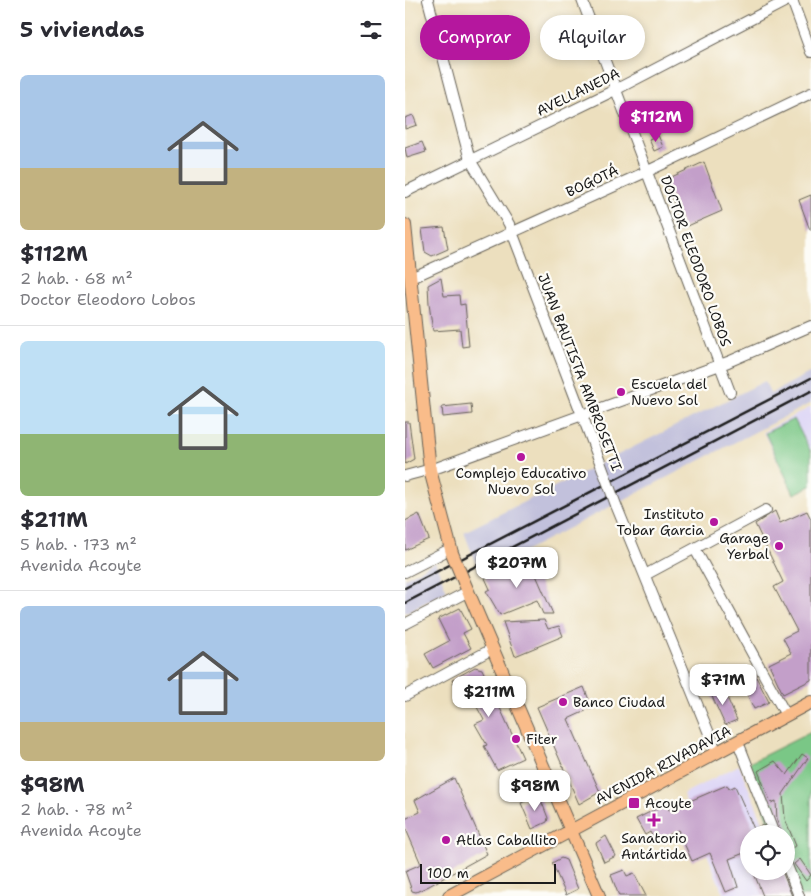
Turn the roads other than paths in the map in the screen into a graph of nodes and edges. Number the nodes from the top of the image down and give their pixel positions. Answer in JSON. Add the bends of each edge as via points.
{"nodes":[{"id":1,"x":428,"y":0,"type":"edge"},
{"id":2,"x":582,"y":0,"type":"edge"},
{"id":3,"x":788,"y":0,"type":"edge"},
{"id":4,"x":792,"y":0,"type":"edge"},
{"id":5,"x":811,"y":52,"type":"edge"},
{"id":6,"x":617,"y":89,"type":"junction"},
{"id":7,"x":811,"y":93,"type":"edge"},
{"id":8,"x":470,"y":160,"type":"junction"},
{"id":9,"x":648,"y":171,"type":"junction"},
{"id":10,"x":405,"y":192,"type":"edge"},
{"id":11,"x":405,"y":225,"type":"edge"},
{"id":12,"x":513,"y":234,"type":"junction"},
{"id":13,"x":411,"y":278,"type":"junction"},
{"id":14,"x":811,"y":326,"type":"edge"},
{"id":15,"x":720,"y":365,"type":"junction"},
{"id":16,"x":730,"y":392,"type":"dead end"},
{"id":17,"x":581,"y":415,"type":"junction"},
{"id":18,"x":430,"y":470,"type":"junction"},
{"id":19,"x":405,"y":476,"type":"edge"},
{"id":20,"x":766,"y":510,"type":"dead end"},
{"id":21,"x":695,"y":549,"type":"junction"},
{"id":22,"x":451,"y":551,"type":"junction"},
{"id":23,"x":405,"y":572,"type":"edge"},
{"id":24,"x":645,"y":575,"type":"junction"},
{"id":25,"x":466,"y":587,"type":"junction"},
{"id":26,"x":405,"y":624,"type":"edge"},
{"id":27,"x":492,"y":649,"type":"junction"},
{"id":28,"x":405,"y":696,"type":"edge"},
{"id":29,"x":811,"y":702,"type":"edge"},
{"id":30,"x":786,"y":715,"type":"junction"},
{"id":31,"x":738,"y":742,"type":"junction"},
{"id":32,"x":717,"y":753,"type":"junction"},
{"id":33,"x":770,"y":825,"type":"edge"},
{"id":34,"x":571,"y":832,"type":"junction"},
{"id":35,"x":792,"y":880,"type":"edge"},
{"id":36,"x":449,"y":896,"type":"edge"},
{"id":37,"x":599,"y":896,"type":"edge"},
{"id":38,"x":799,"y":896,"type":"edge"}],
"edges":[{"from":1,"to":8,"type":"street","name":"JUAN BAUTISTA AMBROSETTI"},
{"from":2,"to":6,"type":"street","name":"DOCTOR ELEODORO LOBOS"},
{"from":3,"to":6,"type":"street","name":"AVELLANEDA"},
{"from":4,"to":5,"type":"street"},
{"from":6,"to":8,"type":"street","name":"AVELLANEDA"},
{"from":6,"to":9,"type":"street","name":"DOCTOR ELEODORO LOBOS"},
{"from":7,"to":9,"type":"street","name":"BOGOTÁ"},
{"from":8,"to":10,"type":"street","name":"AVELLANEDA"},
{"from":8,"to":12,"type":"street","name":"JUAN BAUTISTA AMBROSETTI"},
{"from":9,"to":12,"type":"street","name":"BOGOTÁ"},
{"from":9,"to":15,"type":"street","name":"DOCTOR ELEODORO LOBOS"},
{"from":11,"to":13,"type":"main road"},
{"from":12,"to":13,"type":"street","name":"BOGOTÁ"},
{"from":12,"to":17,"type":"street","name":"JUAN BAUTISTA AMBROSETTI"},
{"from":13,"to":18,"type":"main road"},
{"from":14,"to":15,"type":"street"},
{"from":15,"to":16,"type":"street","name":"DOCTOR ELEODORO LOBOS"},
{"from":15,"to":17,"type":"street"},
{"from":17,"to":18,"type":"street"},
{"from":17,"to":24,"type":"street","name":"JUAN BAUTISTA AMBROSETTI","bridge":true},
{"from":18,"to":19,"type":"street"},
{"from":18,"to":22,"type":"main road"},
{"from":20,"to":21,"type":"street"},
{"from":21,"to":24,"type":"street"},
{"from":21,"to":30,"type":"street"},
{"from":22,"to":23,"type":"street"},
{"from":22,"to":25,"type":"main road","bridge":true},
{"from":24,"to":32,"type":"street","name":"JUAN BAUTISTA AMBROSETTI"},
{"from":25,"to":26,"type":"street"},
{"from":25,"to":27,"type":"main road"},
{"from":27,"to":28,"type":"street"},
{"from":27,"to":34,"type":"main road"},
{"from":29,"to":30,"type":"main road","name":"AVENIDA RIVADAVIA"},
{"from":30,"to":31,"type":"main road","name":"AVENIDA RIVADAVIA"},
{"from":31,"to":32,"type":"main road","name":"AVENIDA RIVADAVIA"},
{"from":31,"to":33,"type":"street"},
{"from":32,"to":34,"type":"main road","name":"AVENIDA RIVADAVIA"},
{"from":34,"to":36,"type":"main road","name":"AVENIDA RIVADAVIA"},
{"from":34,"to":37,"type":"main road"},
{"from":35,"to":38,"type":"street"}]}
